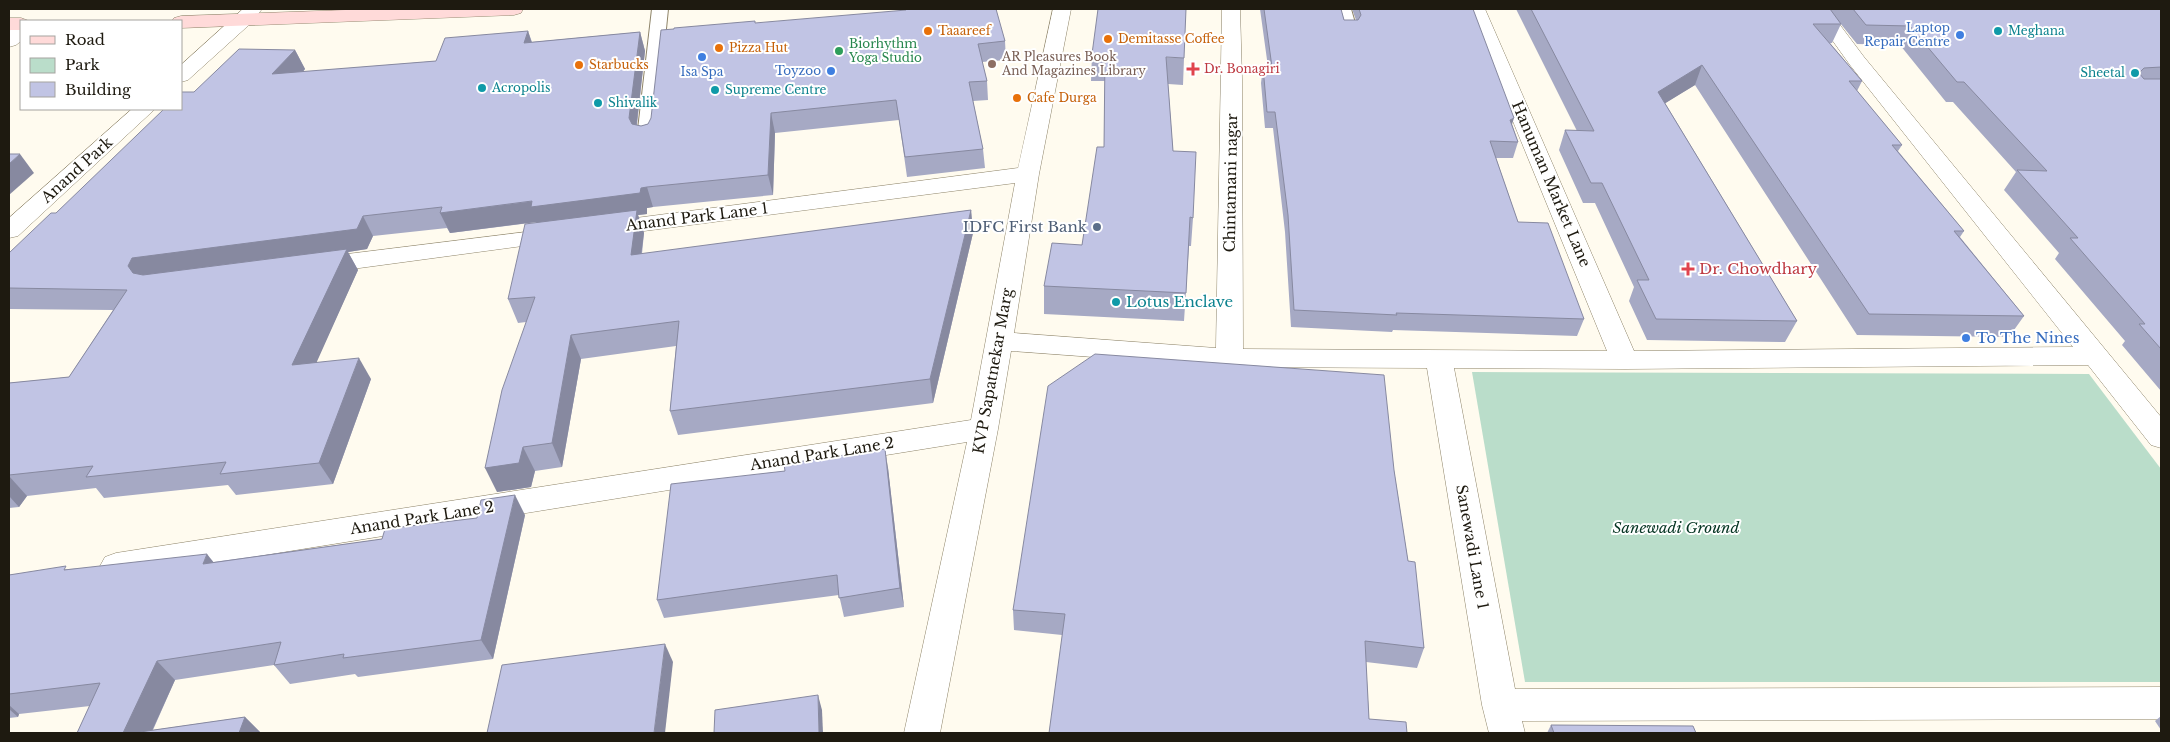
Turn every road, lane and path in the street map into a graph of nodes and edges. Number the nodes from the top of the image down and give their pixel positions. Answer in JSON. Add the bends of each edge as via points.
{"nodes":[{"id":1,"x":514,"y":9,"type":"edge"},
{"id":2,"x":660,"y":9,"type":"edge"},
{"id":3,"x":1062,"y":9,"type":"edge"},
{"id":4,"x":1231,"y":9,"type":"edge"},
{"id":5,"x":1344,"y":9,"type":"edge"},
{"id":6,"x":1476,"y":9,"type":"edge"},
{"id":7,"x":1819,"y":9,"type":"edge"},
{"id":8,"x":248,"y":14,"type":"edge"},
{"id":9,"x":182,"y":22,"type":"edge"},
{"id":10,"x":1349,"y":30,"type":"edge"},
{"id":11,"x":20,"y":32,"type":"edge"},
{"id":12,"x":9,"y":41,"type":"edge"},
{"id":13,"x":182,"y":75,"type":"edge"},
{"id":14,"x":143,"y":110,"type":"edge"},
{"id":15,"x":646,"y":138,"type":"edge"},
{"id":16,"x":1028,"y":174,"type":"junction"},
{"id":17,"x":9,"y":231,"type":"edge"},
{"id":18,"x":296,"y":268,"type":"edge"},
{"id":19,"x":999,"y":341,"type":"junction"},
{"id":20,"x":2097,"y":356,"type":"junction"},
{"id":21,"x":1229,"y":358,"type":"junction"},
{"id":22,"x":1439,"y":360,"type":"junction"},
{"id":23,"x":1625,"y":360,"type":"junction"},
{"id":24,"x":984,"y":429,"type":"junction"},
{"id":25,"x":2161,"y":437,"type":"edge"},
{"id":26,"x":88,"y":570,"type":"edge"},
{"id":27,"x":2161,"y":702,"type":"edge"},
{"id":28,"x":1504,"y":719,"type":"edge"},
{"id":29,"x":922,"y":733,"type":"edge"}],
"edges":[{"from":1,"to":8,"type":"main road"},
{"from":2,"to":15,"type":"lane"},
{"from":3,"to":16,"type":"street","name":"KVP Sapatnekar Marg"},
{"from":4,"to":21,"type":"street","name":"Chintamani nagar"},
{"from":5,"to":10,"type":"lane"},
{"from":6,"to":23,"type":"street","name":"Hanuman Market Lane"},
{"from":7,"to":20,"type":"street"},
{"from":8,"to":9,"type":"main road"},
{"from":8,"to":13,"type":"street"},
{"from":11,"to":12,"type":"street"},
{"from":14,"to":17,"type":"street","name":"Anand Park"},
{"from":16,"to":18,"type":"street","name":"Anand Park Lane 1"},
{"from":16,"to":19,"type":"street","name":"KVP Sapatnekar Marg"},
{"from":19,"to":21,"type":"street"},
{"from":19,"to":24,"type":"street","name":"KVP Sapatnekar Marg"},
{"from":20,"to":23,"type":"street"},
{"from":20,"to":25,"type":"street"},
{"from":21,"to":22,"type":"street"},
{"from":22,"to":23,"type":"street"},
{"from":22,"to":28,"type":"street","name":"Sanewadi Lane 1"},
{"from":24,"to":26,"type":"street","name":"Anand Park Lane 2"},
{"from":24,"to":29,"type":"street","name":"KVP Sapatnekar Marg"},
{"from":27,"to":28,"type":"street"}]}
